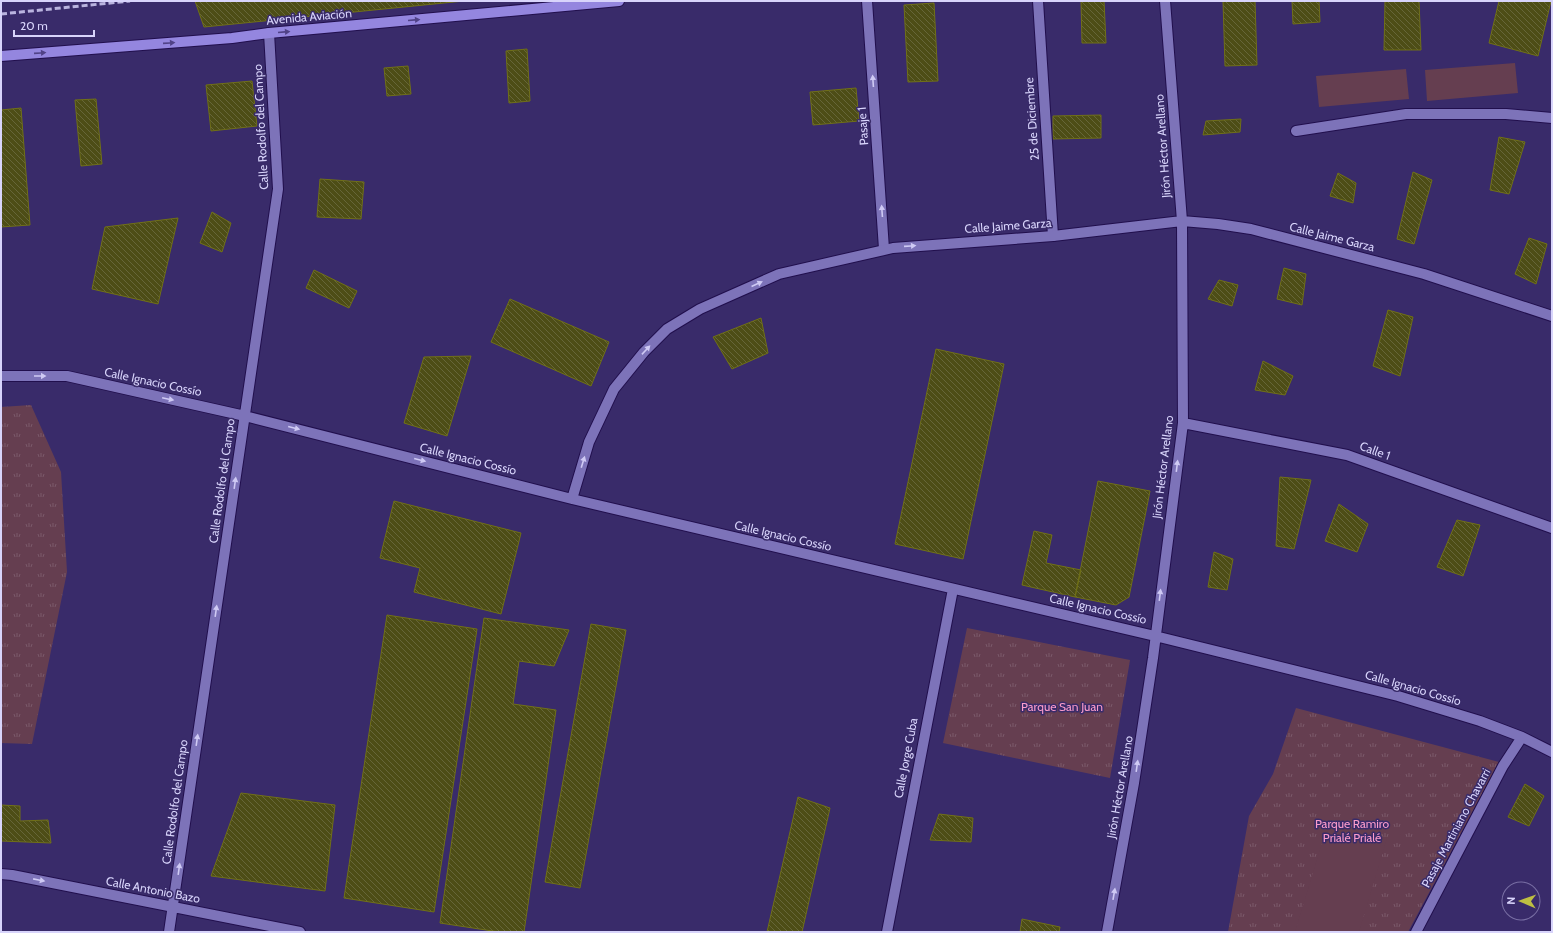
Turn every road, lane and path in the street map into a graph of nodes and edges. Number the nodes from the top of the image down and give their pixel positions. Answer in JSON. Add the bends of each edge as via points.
{"nodes":[{"id":1,"x":619,"y":1,"type":"edge"},
{"id":2,"x":867,"y":1,"type":"edge"},
{"id":3,"x":1038,"y":1,"type":"edge"},
{"id":4,"x":1165,"y":1,"type":"edge"},
{"id":5,"x":269,"y":33,"type":"junction"},
{"id":6,"x":1,"y":56,"type":"edge"},
{"id":7,"x":1552,"y":118,"type":"edge"},
{"id":8,"x":1296,"y":130,"type":"dead end"},
{"id":9,"x":1182,"y":221,"type":"junction"},
{"id":10,"x":1053,"y":236,"type":"junction"},
{"id":11,"x":884,"y":249,"type":"junction"},
{"id":12,"x":1552,"y":316,"type":"edge"},
{"id":13,"x":1,"y":376,"type":"edge"},
{"id":14,"x":245,"y":416,"type":"junction"},
{"id":15,"x":1183,"y":423,"type":"junction"},
{"id":16,"x":572,"y":499,"type":"junction"},
{"id":17,"x":1552,"y":528,"type":"edge"},
{"id":18,"x":953,"y":589,"type":"junction"},
{"id":19,"x":1155,"y":636,"type":"junction"},
{"id":20,"x":1522,"y":737,"type":"junction"},
{"id":21,"x":1552,"y":752,"type":"edge"},
{"id":22,"x":1,"y":874,"type":"edge"},
{"id":23,"x":173,"y":907,"type":"junction"},
{"id":24,"x":169,"y":932,"type":"edge"},
{"id":25,"x":300,"y":932,"type":"edge"},
{"id":26,"x":887,"y":932,"type":"edge"},
{"id":27,"x":1107,"y":932,"type":"edge"},
{"id":28,"x":1416,"y":932,"type":"edge"}],
"edges":[{"from":5,"to":1,"type":"main road","name":"Avenida Aviación","one_way":true},
{"from":11,"to":2,"type":"street","name":"Pasaje 1","one_way":true},
{"from":3,"to":10,"type":"street","name":"25 de Diciembre"},
{"from":4,"to":9,"type":"street","name":"Jirón Héctor Arellano"},
{"from":6,"to":5,"type":"main road","name":"Avenida Aviación","one_way":true},
{"from":5,"to":14,"type":"street","name":"Calle Rodolfo del Campo","via":[[278,189]]},
{"from":7,"to":8,"type":"street","via":[[1506,114],[1406,114]]},
{"from":9,"to":10,"type":"street","name":"Calle Jaime Garza"},
{"from":9,"to":12,"type":"street","name":"Calle Jaime Garza","via":[[1218,224],[1266,233],[1424,274]]},
{"from":9,"to":15,"type":"street","name":"Jirón Héctor Arellano"},
{"from":11,"to":10,"type":"street","name":"Calle Jaime Garza","one_way":true},
{"from":16,"to":11,"type":"street","name":"Calle Jaime Garza","one_way":true,"via":[[589,442],[614,388],[667,328],[700,309],[779,274]]},
{"from":13,"to":14,"type":"street","name":"Calle Ignacio Cossío","one_way":true,"via":[[66,376]]},
{"from":14,"to":16,"type":"street","name":"Calle Ignacio Cossío","one_way":true},
{"from":23,"to":14,"type":"street","name":"Calle Rodolfo del Campo","one_way":true},
{"from":15,"to":17,"type":"street","name":"Calle 1","via":[[1347,455]]},
{"from":19,"to":15,"type":"street","name":"Jirón Héctor Arellano","one_way":true},
{"from":16,"to":18,"type":"street","name":"Calle Ignacio Cossío"},
{"from":18,"to":19,"type":"street","name":"Calle Ignacio Cossío"},
{"from":18,"to":26,"type":"street","name":"Calle Jorge Cuba"},
{"from":19,"to":20,"type":"street","name":"Calle Ignacio Cossío","via":[[1398,696]]},
{"from":27,"to":19,"type":"street","name":"Jirón Héctor Arellano","one_way":true,"via":[[1134,783]]},
{"from":20,"to":21,"type":"street","name":"Calle Ignacio Cossío"},
{"from":20,"to":28,"type":"street","name":"Pasaje Martiniano Chavarri","via":[[1503,766]]},
{"from":22,"to":23,"type":"street","name":"Calle Antonio Bazo","one_way":true,"via":[[12,874]]},
{"from":23,"to":24,"type":"street","name":"Calle Rodolfo del Campo"},
{"from":23,"to":25,"type":"street","name":"Calle Antonio Bazo"}]}
